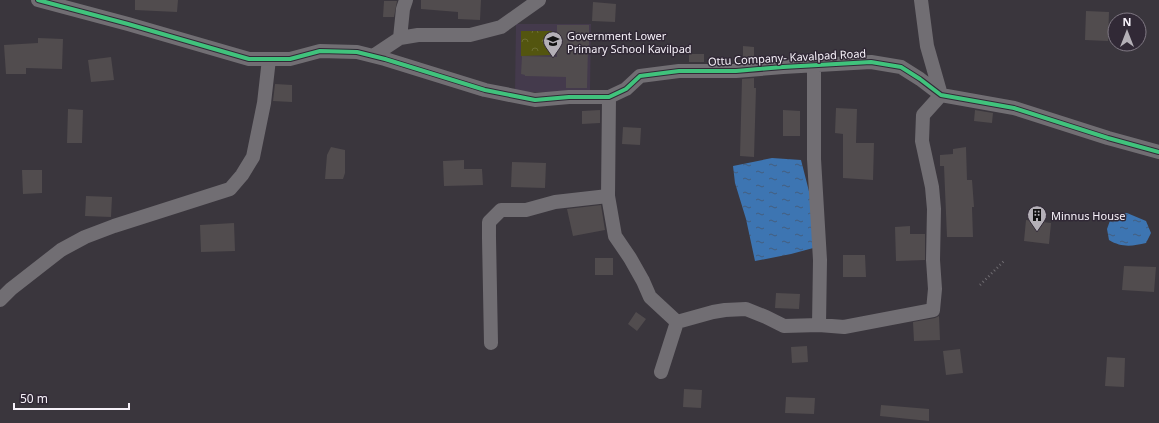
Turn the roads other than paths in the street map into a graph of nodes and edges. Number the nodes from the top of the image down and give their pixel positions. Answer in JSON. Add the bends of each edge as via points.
{"nodes":[{"id":1,"x":38,"y":0,"type":"edge"},
{"id":2,"x":406,"y":0,"type":"edge"},
{"id":3,"x":538,"y":0,"type":"edge"},
{"id":4,"x":921,"y":0,"type":"edge"},
{"id":5,"x":400,"y":38,"type":"junction"},
{"id":6,"x":372,"y":56,"type":"junction"},
{"id":7,"x":269,"y":59,"type":"junction"},
{"id":8,"x":814,"y":65,"type":"junction"},
{"id":9,"x":941,"y":95,"type":"junction"},
{"id":10,"x":608,"y":97,"type":"junction"},
{"id":11,"x":1159,"y":152,"type":"edge"},
{"id":12,"x":608,"y":196,"type":"junction"},
{"id":13,"x":0,"y":300,"type":"edge"},
{"id":14,"x":677,"y":322,"type":"junction"},
{"id":15,"x":819,"y":325,"type":"junction"},
{"id":16,"x":491,"y":344,"type":"dead end"},
{"id":17,"x":661,"y":372,"type":"dead end"}],
"edges":[{"from":1,"to":7,"type":"street","name":"Ottu Company- Kavalpad Road","via":[[249,59]]},
{"from":2,"to":5,"type":"street"},
{"from":3,"to":5,"type":"street","via":[[501,27],[487,31],[470,35],[418,35]]},
{"from":4,"to":9,"type":"street","via":[[927,46]]},
{"from":5,"to":6,"type":"street"},
{"from":6,"to":7,"type":"street","name":"Ottu Company- Kavalpad Road","via":[[357,52],[320,51],[290,59]]},
{"from":6,"to":10,"type":"street","name":"Ottu Company- Kavalpad Road","via":[[485,90],[535,100]]},
{"from":7,"to":13,"type":"street","via":[[264,104],[253,157],[230,189],[85,237],[61,250]]},
{"from":8,"to":9,"type":"street","name":"Ottu Company- Kavalpad Road","via":[[871,62],[901,67]]},
{"from":8,"to":10,"type":"street","name":"Ottu Company- Kavalpad Road","via":[[736,72],[679,71],[640,76],[626,89]]},
{"from":8,"to":15,"type":"street","via":[[814,159],[820,260]]},
{"from":9,"to":11,"type":"street","name":"Ottu Company- Kavalpad Road","via":[[1014,108]]},
{"from":9,"to":15,"type":"street","via":[[924,115],[922,141],[934,209],[933,310],[844,328]]},
{"from":10,"to":12,"type":"street"},
{"from":12,"to":14,"type":"street","via":[[615,236],[630,258],[650,297]]},
{"from":12,"to":16,"type":"street","via":[[555,202],[526,210],[502,210],[489,222]]},
{"from":14,"to":15,"type":"street","via":[[713,312],[746,309],[784,326]]},
{"from":14,"to":17,"type":"street"}]}
